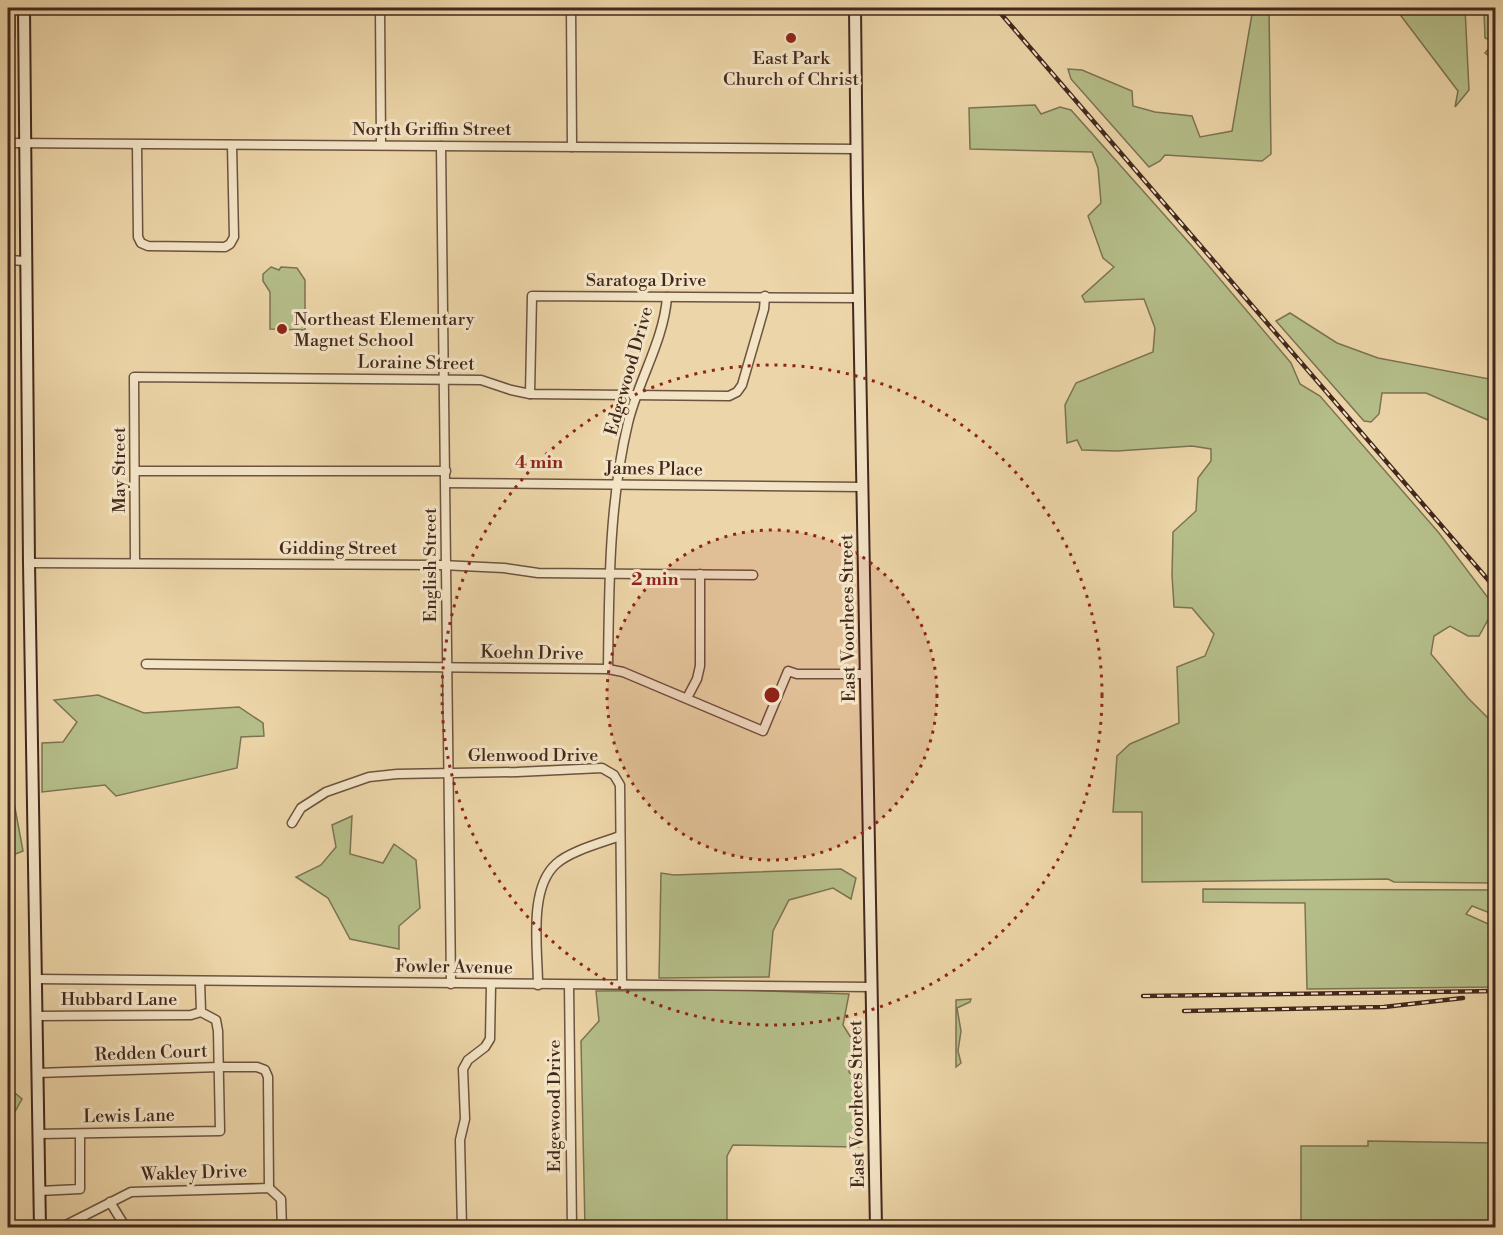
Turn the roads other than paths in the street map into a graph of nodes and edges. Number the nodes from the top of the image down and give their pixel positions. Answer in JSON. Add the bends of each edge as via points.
{"nodes":[{"id":1,"x":24,"y":8,"type":"edge"},
{"id":2,"x":380,"y":8,"type":"edge"},
{"id":3,"x":571,"y":8,"type":"edge"},
{"id":4,"x":855,"y":8,"type":"edge"},
{"id":5,"x":8,"y":143,"type":"edge"},
{"id":6,"x":24,"y":143,"type":"junction"},
{"id":7,"x":136,"y":145,"type":"junction"},
{"id":8,"x":231,"y":145,"type":"junction"},
{"id":9,"x":381,"y":145,"type":"junction"},
{"id":10,"x":441,"y":146,"type":"junction"},
{"id":11,"x":572,"y":147,"type":"junction"},
{"id":12,"x":856,"y":149,"type":"junction"},
{"id":13,"x":8,"y":260,"type":"edge"},
{"id":14,"x":26,"y":261,"type":"junction"},
{"id":15,"x":765,"y":296,"type":"junction"},
{"id":16,"x":667,"y":297,"type":"junction"},
{"id":17,"x":859,"y":298,"type":"junction"},
{"id":18,"x":134,"y":377,"type":"joint"},
{"id":19,"x":444,"y":379,"type":"junction"},
{"id":20,"x":531,"y":394,"type":"junction"},
{"id":21,"x":636,"y":395,"type":"junction"},
{"id":22,"x":135,"y":471,"type":"junction"},
{"id":23,"x":446,"y":471,"type":"junction"},
{"id":24,"x":446,"y":483,"type":"junction"},
{"id":25,"x":618,"y":485,"type":"junction"},
{"id":26,"x":862,"y":487,"type":"junction"},
{"id":27,"x":29,"y":563,"type":"junction"},
{"id":28,"x":135,"y":563,"type":"junction"},
{"id":29,"x":446,"y":565,"type":"junction"},
{"id":30,"x":610,"y":572,"type":"junction"},
{"id":31,"x":700,"y":574,"type":"junction"},
{"id":32,"x":753,"y":574,"type":"dead end"},
{"id":33,"x":146,"y":664,"type":"dead end"},
{"id":34,"x":447,"y":668,"type":"junction"},
{"id":35,"x":608,"y":669,"type":"junction"},
{"id":36,"x":865,"y":674,"type":"junction"},
{"id":37,"x":687,"y":698,"type":"junction"},
{"id":38,"x":448,"y":773,"type":"junction"},
{"id":39,"x":292,"y":823,"type":"dead end"},
{"id":40,"x":620,"y":836,"type":"junction"},
{"id":41,"x":36,"y":979,"type":"junction"},
{"id":42,"x":200,"y":981,"type":"junction"},
{"id":43,"x":451,"y":984,"type":"junction"},
{"id":44,"x":491,"y":985,"type":"junction"},
{"id":45,"x":538,"y":985,"type":"junction"},
{"id":46,"x":569,"y":985,"type":"junction"},
{"id":47,"x":622,"y":985,"type":"junction"},
{"id":48,"x":872,"y":987,"type":"junction"},
{"id":49,"x":201,"y":1012,"type":"junction"},
{"id":50,"x":36,"y":1016,"type":"junction"},
{"id":51,"x":219,"y":1067,"type":"junction"},
{"id":52,"x":37,"y":1073,"type":"junction"},
{"id":53,"x":39,"y":1134,"type":"junction"},
{"id":54,"x":80,"y":1134,"type":"junction"},
{"id":55,"x":269,"y":1188,"type":"junction"},
{"id":56,"x":39,"y":1191,"type":"junction"},
{"id":57,"x":110,"y":1202,"type":"junction"},
{"id":58,"x":40,"y":1226,"type":"edge"},
{"id":59,"x":64,"y":1227,"type":"edge"},
{"id":60,"x":126,"y":1227,"type":"edge"},
{"id":61,"x":282,"y":1227,"type":"edge"},
{"id":62,"x":462,"y":1227,"type":"edge"},
{"id":63,"x":572,"y":1227,"type":"edge"},
{"id":64,"x":876,"y":1227,"type":"edge"}],
"edges":[{"from":1,"to":6,"type":"street"},
{"from":2,"to":9,"type":"street"},
{"from":3,"to":11,"type":"street"},
{"from":4,"to":12,"type":"street","name":"East Voorhees Street"},
{"from":5,"to":6,"type":"street","name":"North Griffin Street"},
{"from":6,"to":7,"type":"street","name":"North Griffin Street"},
{"from":6,"to":14,"type":"street"},
{"from":7,"to":8,"type":"street","name":"North Griffin Street"},
{"from":7,"to":8,"type":"street","via":[[141,243],[225,247],[234,237]]},
{"from":8,"to":9,"type":"street","name":"North Griffin Street"},
{"from":9,"to":10,"type":"street","name":"North Griffin Street"},
{"from":10,"to":11,"type":"street","name":"North Griffin Street"},
{"from":10,"to":19,"type":"street","name":"English Street"},
{"from":11,"to":12,"type":"street","name":"North Griffin Street"},
{"from":12,"to":17,"type":"street","name":"East Voorhees Street"},
{"from":13,"to":14,"type":"street"},
{"from":14,"to":27,"type":"street"},
{"from":15,"to":16,"type":"street","name":"Saratoga Drive"},
{"from":15,"to":17,"type":"street","name":"Saratoga Drive"},
{"from":15,"to":21,"type":"street","name":"Loraine Street","via":[[737,392],[729,396]]},
{"from":16,"to":20,"type":"street","name":"Saratoga Drive","via":[[532,296]]},
{"from":16,"to":21,"type":"street","name":"Edgewood Drive","via":[[665,314]]},
{"from":17,"to":26,"type":"street","name":"East Voorhees Street"},
{"from":18,"to":19,"type":"street","name":"Loraine Street"},
{"from":18,"to":22,"type":"street","name":"May Street"},
{"from":19,"to":20,"type":"street","name":"Loraine Street","via":[[480,380]]},
{"from":19,"to":23,"type":"street","name":"English Street"},
{"from":20,"to":21,"type":"street","name":"Loraine Street"},
{"from":21,"to":25,"type":"street","name":"Edgewood Drive","via":[[627,424]]},
{"from":22,"to":23,"type":"street"},
{"from":22,"to":28,"type":"street","name":"May Street"},
{"from":23,"to":24,"type":"street","name":"English Street"},
{"from":24,"to":25,"type":"street","name":"James Place"},
{"from":24,"to":29,"type":"street","name":"English Street"},
{"from":25,"to":26,"type":"street","name":"James Place"},
{"from":25,"to":30,"type":"street","name":"Edgewood Drive"},
{"from":26,"to":36,"type":"street","name":"East Voorhees Street"},
{"from":27,"to":28,"type":"street","name":"Gidding Street"},
{"from":27,"to":41,"type":"street"},
{"from":28,"to":29,"type":"street","name":"Gidding Street"},
{"from":29,"to":30,"type":"street","name":"Gidding Street","via":[[538,573]]},
{"from":29,"to":34,"type":"street","name":"English Street"},
{"from":30,"to":31,"type":"street","name":"Gidding Street"},
{"from":30,"to":35,"type":"street","name":"Edgewood Drive"},
{"from":31,"to":32,"type":"street","name":"Gidding Street"},
{"from":31,"to":37,"type":"street","via":[[699,666]]},
{"from":33,"to":34,"type":"street","name":"Koehn Drive"},
{"from":34,"to":35,"type":"street","name":"Koehn Drive"},
{"from":34,"to":38,"type":"street","name":"English Street"},
{"from":35,"to":37,"type":"street","name":"Koehn Drive"},
{"from":36,"to":37,"type":"street","name":"Koehn Drive","via":[[788,671],[763,731]]},
{"from":36,"to":48,"type":"street","name":"East Voorhees Street"},
{"from":38,"to":39,"type":"street","name":"Glenwood Drive","via":[[397,774],[347,783],[301,808]]},
{"from":38,"to":40,"type":"street","name":"Glenwood Drive","via":[[603,768],[620,785]]},
{"from":38,"to":43,"type":"street","name":"English Street"},
{"from":40,"to":45,"type":"street","via":[[556,864],[542,882],[537,902]]},
{"from":40,"to":47,"type":"street","name":"Glenwood Drive"},
{"from":41,"to":42,"type":"street","name":"Fowler Avenue"},
{"from":41,"to":50,"type":"street"},
{"from":42,"to":43,"type":"street","name":"Fowler Avenue"},
{"from":42,"to":49,"type":"street"},
{"from":43,"to":44,"type":"street","name":"Fowler Avenue"},
{"from":44,"to":45,"type":"street","name":"Fowler Avenue"},
{"from":44,"to":62,"type":"street","via":[[490,1039],[463,1069]]},
{"from":45,"to":46,"type":"street","name":"Fowler Avenue"},
{"from":46,"to":47,"type":"street","name":"Fowler Avenue"},
{"from":46,"to":63,"type":"street","name":"Edgewood Drive"},
{"from":47,"to":48,"type":"street","name":"Fowler Avenue"},
{"from":48,"to":64,"type":"street","name":"East Voorhees Street"},
{"from":49,"to":50,"type":"street","name":"Hubbard Lane"},
{"from":49,"to":51,"type":"street","via":[[216,1020]]},
{"from":50,"to":52,"type":"street"},
{"from":51,"to":52,"type":"street","name":"Redden Court"},
{"from":51,"to":54,"type":"street","name":"Lewis Lane","via":[[220,1131]]},
{"from":51,"to":55,"type":"street","name":"Redden Court","via":[[257,1067],[265,1070],[268,1077]]},
{"from":52,"to":53,"type":"street"},
{"from":53,"to":54,"type":"street","name":"Lewis Lane"},
{"from":53,"to":56,"type":"street"},
{"from":54,"to":56,"type":"street","via":[[80,1189]]},
{"from":55,"to":57,"type":"street","name":"Wakley Drive","via":[[131,1192]]},
{"from":55,"to":61,"type":"street","name":"Wakley Drive","via":[[281,1198]]},
{"from":56,"to":58,"type":"street"},
{"from":57,"to":59,"type":"street","name":"Wakley Drive"},
{"from":57,"to":60,"type":"street"},
{"from":58,"to":59,"type":"street","name":"Wakley Drive"}]}
